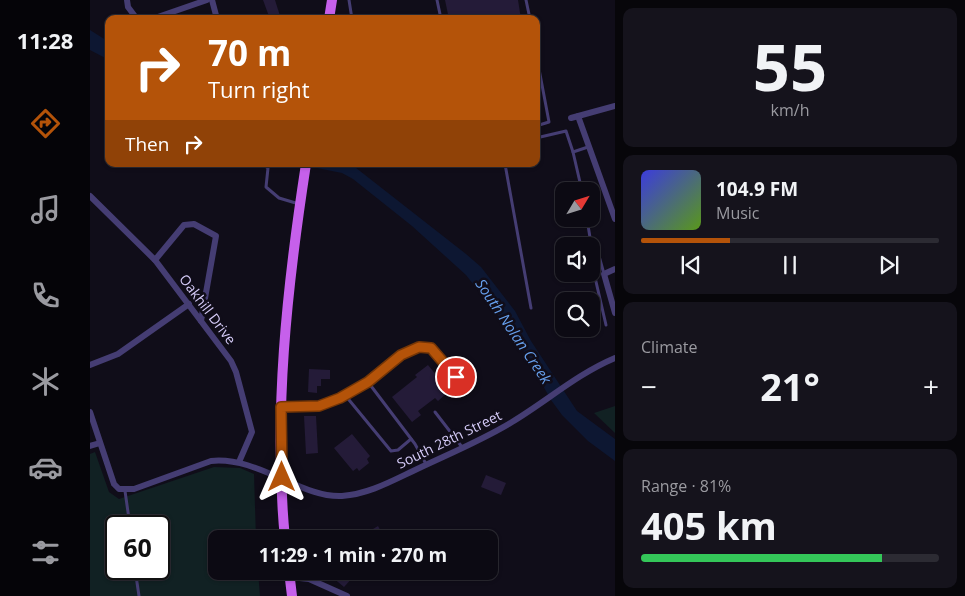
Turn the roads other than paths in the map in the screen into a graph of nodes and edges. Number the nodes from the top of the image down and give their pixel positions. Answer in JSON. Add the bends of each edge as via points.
{"nodes":[{"id":1,"x":127,"y":0,"type":"edge"},
{"id":2,"x":207,"y":0,"type":"edge"},
{"id":3,"x":212,"y":0,"type":"edge"},
{"id":4,"x":332,"y":0,"type":"edge"},
{"id":5,"x":349,"y":0,"type":"edge"},
{"id":6,"x":437,"y":0,"type":"edge"},
{"id":7,"x":526,"y":0,"type":"edge"},
{"id":8,"x":134,"y":15,"type":"edge"},
{"id":9,"x":164,"y":15,"type":"edge"},
{"id":10,"x":216,"y":15,"type":"edge"},
{"id":11,"x":330,"y":15,"type":"edge"},
{"id":12,"x":351,"y":15,"type":"edge"},
{"id":13,"x":440,"y":15,"type":"edge"},
{"id":14,"x":529,"y":15,"type":"edge"},
{"id":15,"x":540,"y":74,"type":"edge"},
{"id":16,"x":615,"y":106,"type":"edge"},
{"id":17,"x":540,"y":125,"type":"edge"},
{"id":18,"x":540,"y":137,"type":"edge"},
{"id":19,"x":589,"y":146,"type":"junction"},
{"id":20,"x":573,"y":152,"type":"junction"},
{"id":21,"x":266,"y":167,"type":"edge"},
{"id":22,"x":305,"y":167,"type":"edge"},
{"id":23,"x":506,"y":167,"type":"edge"},
{"id":24,"x":580,"y":182,"type":"edge"},
{"id":25,"x":90,"y":196,"type":"edge"},
{"id":26,"x":300,"y":204,"type":"junction"},
{"id":27,"x":615,"y":219,"type":"edge"},
{"id":28,"x":155,"y":260,"type":"junction"},
{"id":29,"x":600,"y":260,"type":"edge"},
{"id":30,"x":615,"y":269,"type":"edge"},
{"id":31,"x":604,"y":274,"type":"junction"},
{"id":32,"x":596,"y":282,"type":"edge"},
{"id":33,"x":189,"y":304,"type":"junction"},
{"id":34,"x":530,"y":308,"type":"dead end"},
{"id":35,"x":615,"y":313,"type":"edge"},
{"id":36,"x":201,"y":320,"type":"junction"},
{"id":37,"x":606,"y":325,"type":"dead end"},
{"id":38,"x":615,"y":358,"type":"edge"},
{"id":39,"x":90,"y":365,"type":"edge"},
{"id":40,"x":456,"y":377,"type":"dead end"},
{"id":41,"x":368,"y":382,"type":"junction"},
{"id":42,"x":345,"y":395,"type":"junction"},
{"id":43,"x":281,"y":407,"type":"junction"},
{"id":44,"x":90,"y":412,"type":"edge"},
{"id":45,"x":435,"y":412,"type":"dead end"},
{"id":46,"x":411,"y":439,"type":"junction"},
{"id":47,"x":100,"y":443,"type":"junction"},
{"id":48,"x":90,"y":446,"type":"edge"},
{"id":49,"x":462,"y":447,"type":"junction"},
{"id":50,"x":240,"y":462,"type":"junction"},
{"id":51,"x":427,"y":464,"type":"junction"},
{"id":52,"x":282,"y":477,"type":"junction"},
{"id":53,"x":125,"y":491,"type":"junction"},
{"id":54,"x":128,"y":515,"type":"edge"},
{"id":55,"x":285,"y":530,"type":"edge"},
{"id":56,"x":137,"y":580,"type":"edge"},
{"id":57,"x":290,"y":580,"type":"edge"},
{"id":58,"x":311,"y":580,"type":"edge"},
{"id":59,"x":139,"y":596,"type":"edge"},
{"id":60,"x":292,"y":596,"type":"edge"},
{"id":61,"x":347,"y":596,"type":"edge"}],
"edges":[{"from":1,"to":8,"type":"street"},
{"from":2,"to":9,"type":"street"},
{"from":3,"to":10,"type":"street"},
{"from":4,"to":11,"type":"main road"},
{"from":5,"to":12,"type":"lane"},
{"from":6,"to":13,"type":"lane"},
{"from":7,"to":14,"type":"lane"},
{"from":15,"to":17,"type":"lane","via":[[549,122]]},
{"from":16,"to":19,"type":"street","via":[[575,117]]},
{"from":18,"to":20,"type":"lane","via":[[566,131]]},
{"from":19,"to":20,"type":"lane"},
{"from":19,"to":27,"type":"street"},
{"from":20,"to":24,"type":"lane"},
{"from":21,"to":26,"type":"lane","via":[[266,187],[279,198]]},
{"from":22,"to":26,"type":"main road"},
{"from":23,"to":34,"type":"lane"},
{"from":25,"to":28,"type":"street","name":"Oakhill Drive"},
{"from":26,"to":43,"type":"main road","via":[[290,279]]},
{"from":28,"to":33,"type":"street","name":"Oakhill Drive"},
{"from":28,"to":36,"type":"street","via":[[184,225],[194,224],[216,236]]},
{"from":29,"to":31,"type":"lane"},
{"from":30,"to":31,"type":"street"},
{"from":31,"to":35,"type":"street"},
{"from":32,"to":37,"type":"lane"},
{"from":33,"to":36,"type":"street","name":"Oakhill Drive"},
{"from":33,"to":39,"type":"street","via":[[118,354]]},
{"from":36,"to":50,"type":"street","name":"Oakhill Drive","via":[[231,361],[241,390],[252,432]]},
{"from":38,"to":49,"type":"street","name":"South 28th Street","via":[[573,381],[512,422]]},
{"from":40,"to":41,"type":"lane","via":[[431,348],[419,347],[401,355]]},
{"from":41,"to":42,"type":"lane"},
{"from":41,"to":46,"type":"lane"},
{"from":42,"to":43,"type":"lane","via":[[319,406]]},
{"from":42,"to":46,"type":"lane","via":[[391,451],[398,450]]},
{"from":43,"to":52,"type":"main road"},
{"from":44,"to":47,"type":"street"},
{"from":45,"to":49,"type":"lane"},
{"from":46,"to":51,"type":"lane"},
{"from":47,"to":48,"type":"street"},
{"from":47,"to":53,"type":"street","via":[[114,484]]},
{"from":49,"to":51,"type":"street","name":"South 28th Street"},
{"from":50,"to":52,"type":"street","name":"South 28th Street"},
{"from":50,"to":53,"type":"street","name":"South 28th Street","via":[[211,461]]},
{"from":51,"to":52,"type":"street","name":"South 28th Street","via":[[371,490],[352,495],[325,494]]},
{"from":52,"to":55,"type":"main road"},
{"from":53,"to":54,"type":"lane"},
{"from":56,"to":59,"type":"lane"},
{"from":57,"to":60,"type":"main road"},
{"from":58,"to":61,"type":"street"}]}
